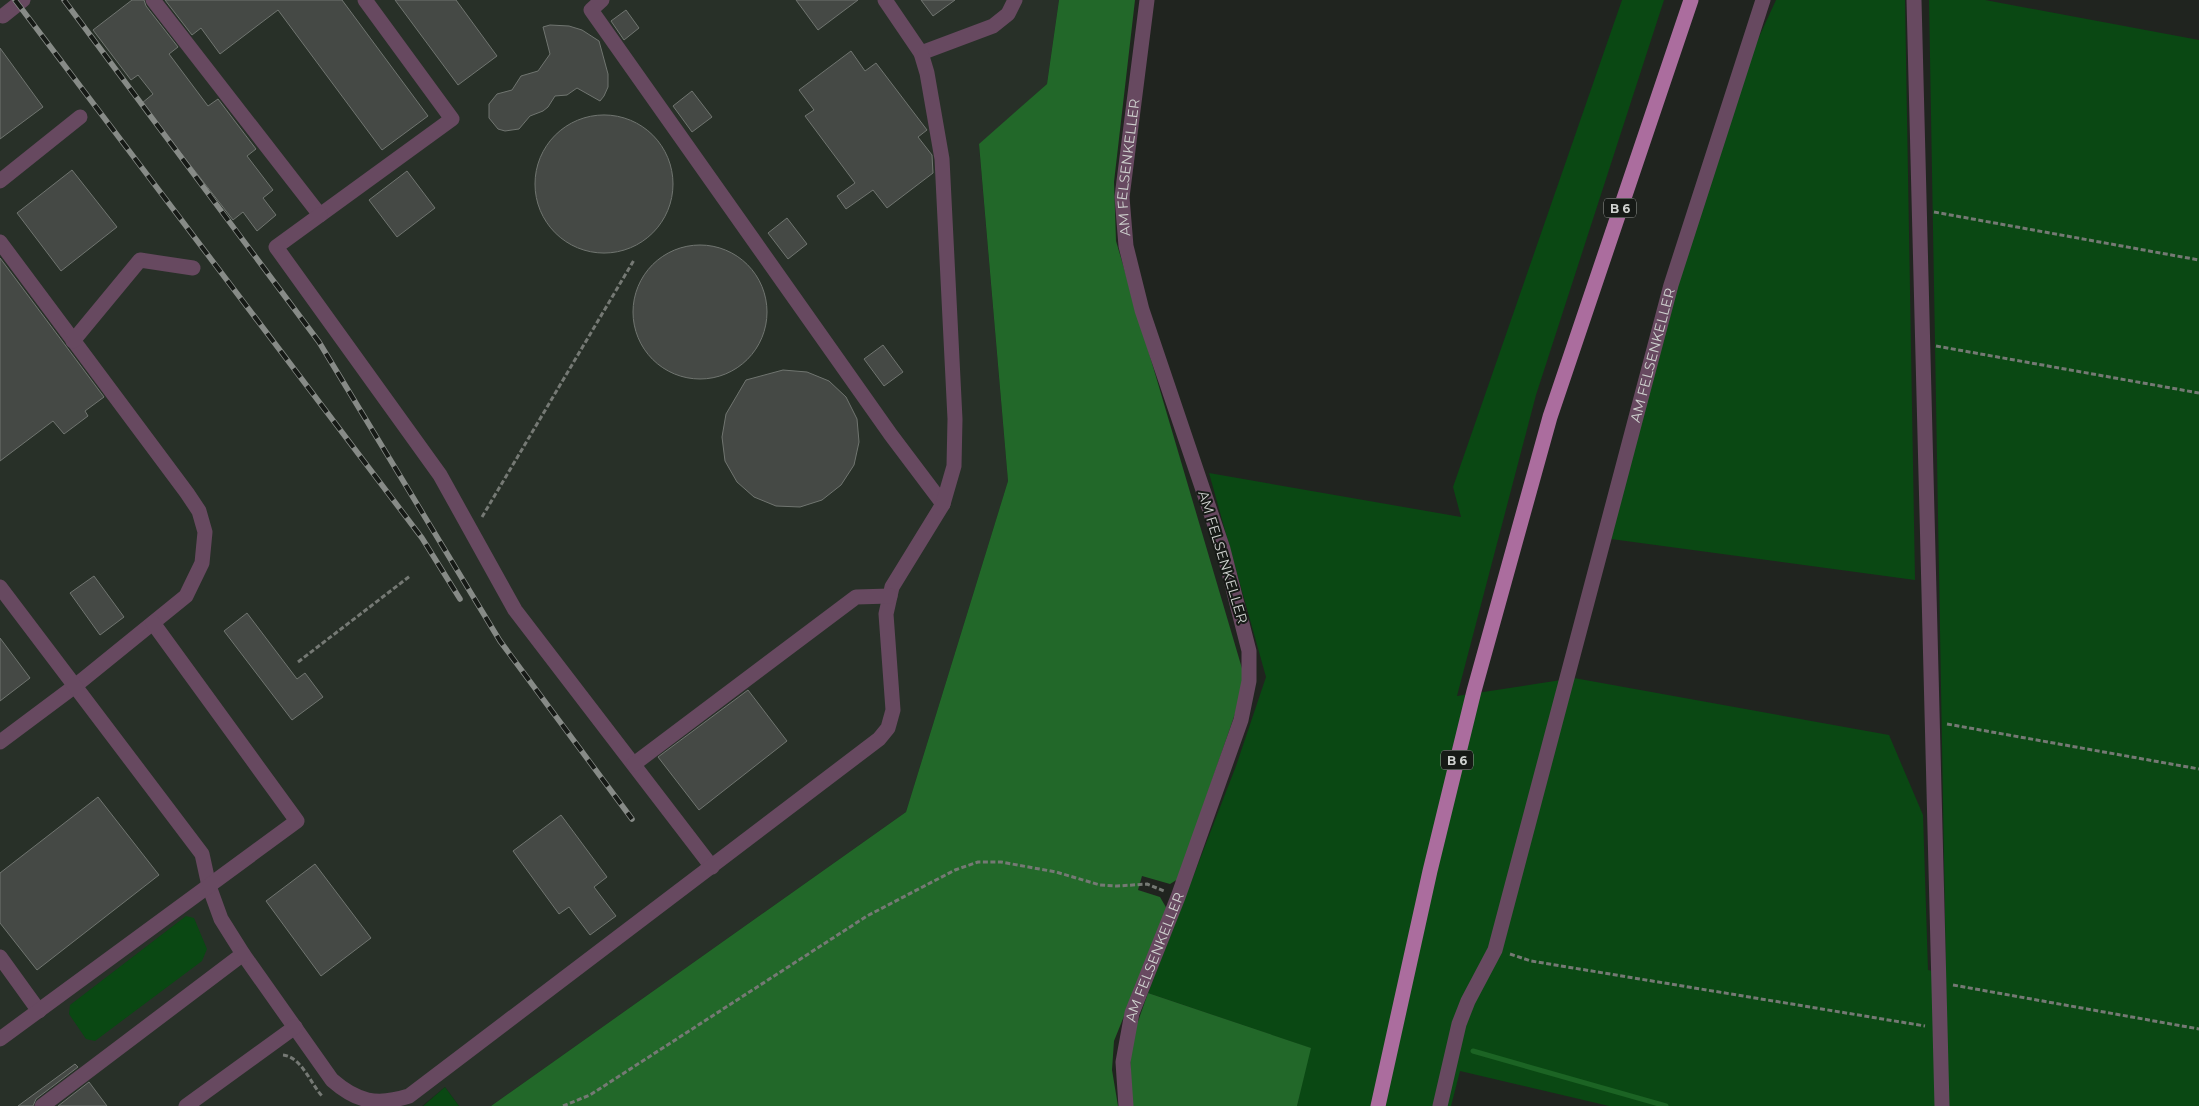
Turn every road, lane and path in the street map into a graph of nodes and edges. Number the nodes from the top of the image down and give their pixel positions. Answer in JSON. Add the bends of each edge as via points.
{"nodes":[{"id":1,"x":23,"y":0,"type":"edge"},
{"id":2,"x":153,"y":0,"type":"edge"},
{"id":3,"x":365,"y":0,"type":"edge"},
{"id":4,"x":602,"y":0,"type":"edge"},
{"id":5,"x":885,"y":0,"type":"edge"},
{"id":6,"x":1016,"y":0,"type":"edge"},
{"id":7,"x":1147,"y":0,"type":"edge"},
{"id":8,"x":1691,"y":0,"type":"edge"},
{"id":9,"x":1763,"y":0,"type":"edge"},
{"id":10,"x":1914,"y":0,"type":"edge"},
{"id":11,"x":4,"y":16,"type":"dead end"},
{"id":12,"x":921,"y":53,"type":"junction"},
{"id":13,"x":80,"y":117,"type":"dead end"},
{"id":14,"x":0,"y":181,"type":"edge"},
{"id":15,"x":1919,"y":209,"type":"junction"},
{"id":16,"x":320,"y":215,"type":"junction"},
{"id":17,"x":0,"y":242,"type":"edge"},
{"id":18,"x":634,"y":260,"type":"dead end"},
{"id":19,"x":2199,"y":260,"type":"edge"},
{"id":20,"x":193,"y":268,"type":"dead end"},
{"id":21,"x":73,"y":341,"type":"junction"},
{"id":22,"x":1922,"y":343,"type":"junction"},
{"id":23,"x":2199,"y":392,"type":"edge"},
{"id":24,"x":943,"y":504,"type":"junction"},
{"id":25,"x":481,"y":518,"type":"dead end"},
{"id":26,"x":410,"y":576,"type":"dead end"},
{"id":27,"x":0,"y":586,"type":"edge"},
{"id":28,"x":890,"y":596,"type":"junction"},
{"id":29,"x":153,"y":623,"type":"junction"},
{"id":30,"x":298,"y":662,"type":"dead end"},
{"id":31,"x":75,"y":686,"type":"junction"},
{"id":32,"x":1932,"y":721,"type":"junction"},
{"id":33,"x":0,"y":742,"type":"edge"},
{"id":34,"x":634,"y":764,"type":"junction"},
{"id":35,"x":2199,"y":769,"type":"edge"},
{"id":36,"x":712,"y":867,"type":"junction"},
{"id":37,"x":209,"y":886,"type":"junction"},
{"id":38,"x":1178,"y":896,"type":"junction"},
{"id":39,"x":1495,"y":950,"type":"junction"},
{"id":40,"x":243,"y":954,"type":"junction"},
{"id":41,"x":0,"y":957,"type":"edge"},
{"id":42,"x":1938,"y":983,"type":"junction"},
{"id":43,"x":39,"y":1011,"type":"junction"},
{"id":44,"x":295,"y":1026,"type":"junction"},
{"id":45,"x":1940,"y":1028,"type":"junction"},
{"id":46,"x":2199,"y":1029,"type":"edge"},
{"id":47,"x":0,"y":1039,"type":"edge"},
{"id":48,"x":276,"y":1057,"type":"dead end"},
{"id":49,"x":322,"y":1098,"type":"dead end"},
{"id":50,"x":42,"y":1106,"type":"edge"},
{"id":51,"x":186,"y":1106,"type":"edge"},
{"id":52,"x":563,"y":1106,"type":"edge"},
{"id":53,"x":1126,"y":1106,"type":"edge"},
{"id":54,"x":1378,"y":1106,"type":"edge"},
{"id":55,"x":1440,"y":1106,"type":"edge"},
{"id":56,"x":1942,"y":1106,"type":"edge"}],
"edges":[{"from":1,"to":11,"type":"street"},
{"from":2,"to":16,"type":"street"},
{"from":3,"to":16,"type":"street","via":[[452,119]]},
{"from":4,"to":24,"type":"street","via":[[591,10]]},
{"from":5,"to":12,"type":"street"},
{"from":6,"to":12,"type":"street","via":[[1008,14],[993,26]]},
{"from":7,"to":38,"type":"street","name":"AM FELSENKELLER","via":[[1122,197],[1126,246],[1142,310],[1223,549],[1249,651],[1249,681],[1242,720]]},
{"from":8,"to":54,"type":"main road","number":"B 6","via":[[1550,417],[1460,747]]},
{"from":9,"to":39,"type":"street","name":"AM FELSENKELLER","via":[[1671,285]]},
{"from":10,"to":15,"type":"street"},
{"from":12,"to":24,"type":"street","via":[[942,159],[955,419],[954,466]]},
{"from":13,"to":14,"type":"street"},
{"from":15,"to":19,"type":"path"},
{"from":15,"to":22,"type":"street"},
{"from":16,"to":34,"type":"street","via":[[276,247],[440,475],[515,610]]},
{"from":17,"to":21,"type":"street"},
{"from":18,"to":25,"type":"path"},
{"from":20,"to":21,"type":"street","via":[[140,260]]},
{"from":21,"to":29,"type":"street","via":[[187,493],[198,511],[204,532],[202,563],[186,596]]},
{"from":22,"to":23,"type":"path"},
{"from":22,"to":32,"type":"street"},
{"from":24,"to":28,"type":"street","via":[[892,587]]},
{"from":26,"to":30,"type":"path"},
{"from":27,"to":31,"type":"street"},
{"from":28,"to":34,"type":"street","via":[[856,597]]},
{"from":28,"to":36,"type":"street","via":[[886,614],[893,710],[888,728],[879,740]]},
{"from":29,"to":31,"type":"street"},
{"from":29,"to":37,"type":"street","via":[[297,821]]},
{"from":31,"to":33,"type":"street"},
{"from":31,"to":37,"type":"street","via":[[202,854]]},
{"from":32,"to":35,"type":"path"},
{"from":32,"to":42,"type":"street"},
{"from":34,"to":36,"type":"street"},
{"from":36,"to":44,"type":"street","via":[[409,1096],[392,1102],[371,1102],[352,1096],[332,1080]]},
{"from":37,"to":40,"type":"street","via":[[222,918]]},
{"from":37,"to":43,"type":"street"},
{"from":38,"to":52,"type":"path","via":[[1147,884],[1100,885],[1056,872],[1001,862],[978,862],[955,870],[867,916],[590,1094]]},
{"from":38,"to":53,"type":"street","name":"AM FELSENKELLER","via":[[1132,1013],[1123,1062]]},
{"from":39,"to":45,"type":"path","via":[[1532,961]]},
{"from":39,"to":55,"type":"street","name":"AM FELSENKELLER","via":[[1459,1024]]},
{"from":40,"to":44,"type":"street"},
{"from":40,"to":50,"type":"street"},
{"from":41,"to":43,"type":"street"},
{"from":42,"to":45,"type":"street"},
{"from":42,"to":46,"type":"path"},
{"from":43,"to":47,"type":"street"},
{"from":44,"to":51,"type":"street"},
{"from":45,"to":56,"type":"street"},
{"from":48,"to":49,"type":"path","via":[[286,1055],[294,1059]]}]}
